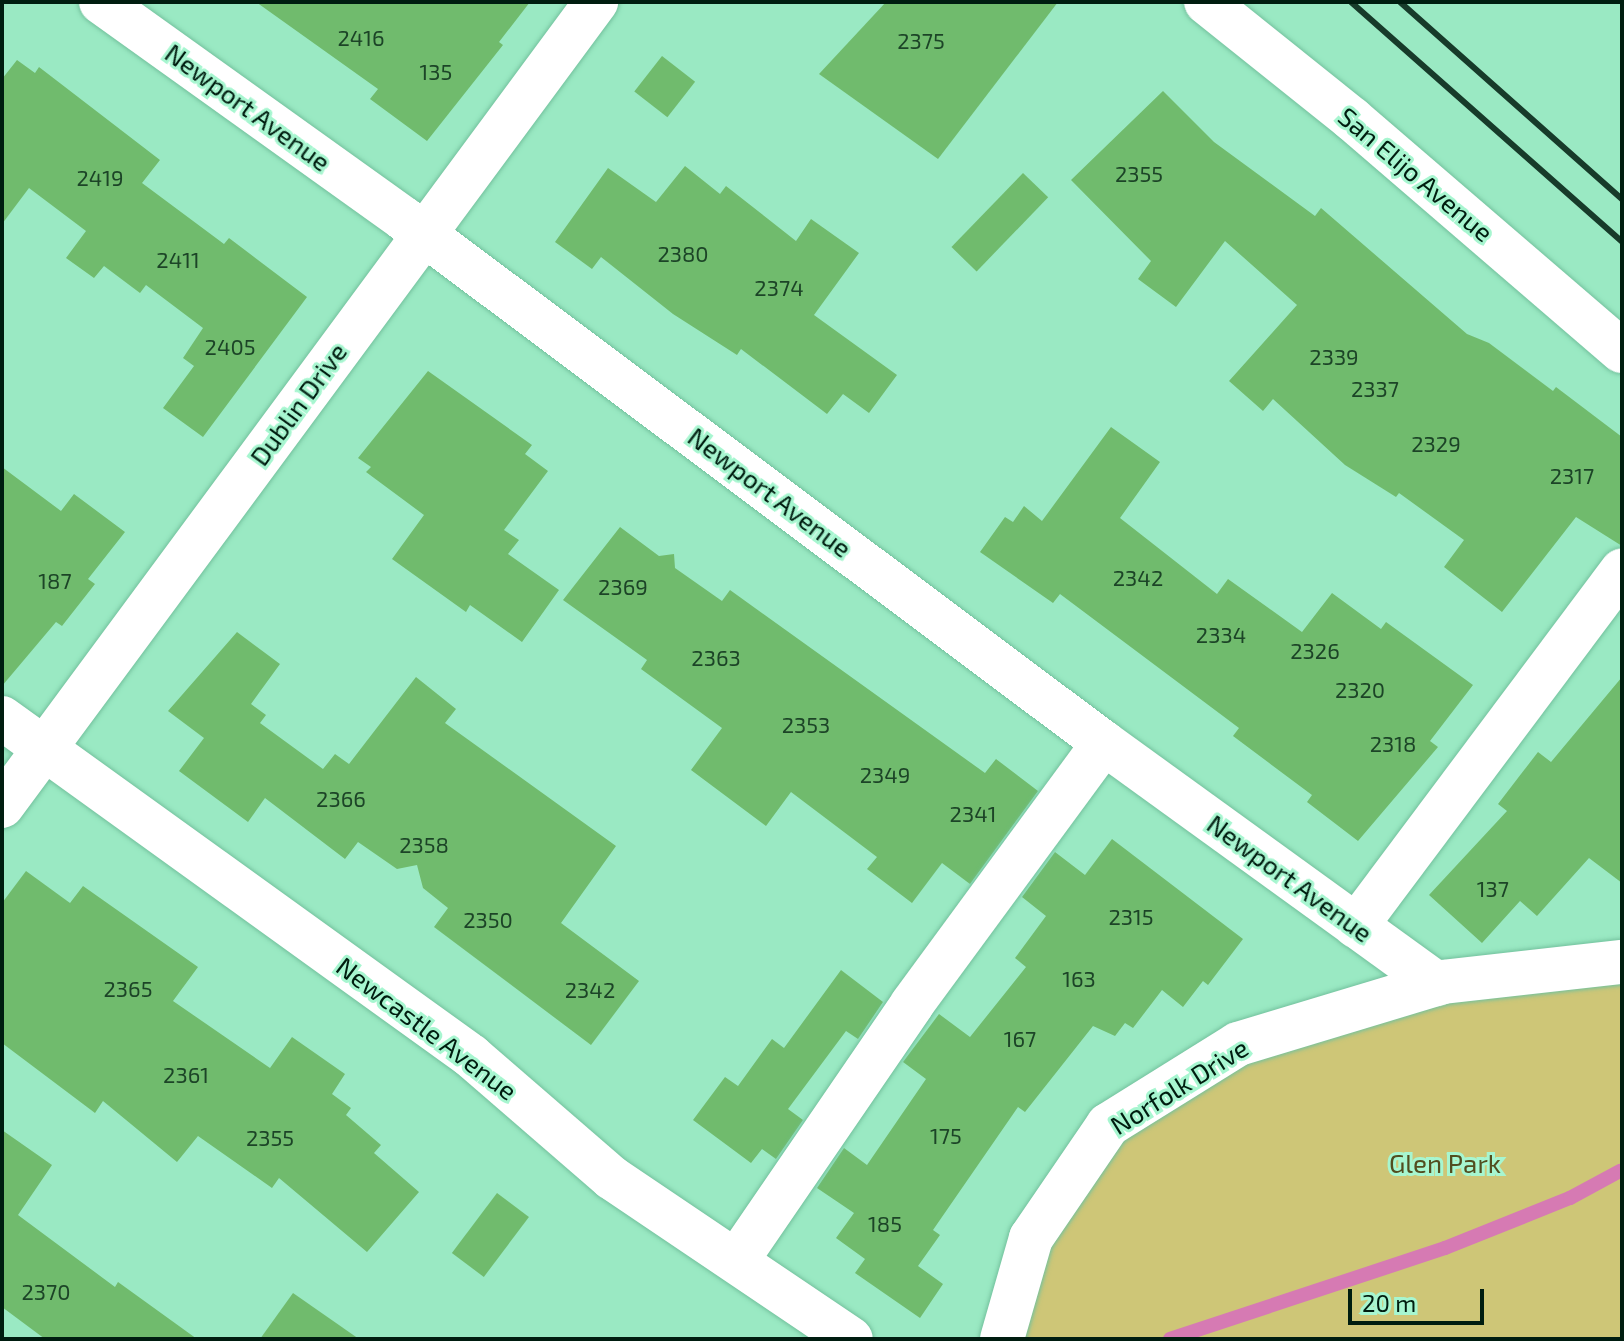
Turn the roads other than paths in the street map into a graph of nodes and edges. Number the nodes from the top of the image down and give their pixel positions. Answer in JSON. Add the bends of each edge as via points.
{"nodes":[{"id":1,"x":101,"y":2,"type":"edge"},
{"id":2,"x":596,"y":2,"type":"edge"},
{"id":3,"x":1206,"y":2,"type":"edge"},
{"id":4,"x":423,"y":233,"type":"junction"},
{"id":5,"x":1622,"y":351,"type":"edge"},
{"id":6,"x":1622,"y":571,"type":"edge"},
{"id":7,"x":2,"y":718,"type":"edge"},
{"id":8,"x":1104,"y":743,"type":"junction"},
{"id":9,"x":45,"y":750,"type":"junction"},
{"id":10,"x":2,"y":806,"type":"edge"},
{"id":11,"x":1356,"y":926,"type":"junction"},
{"id":12,"x":1622,"y":962,"type":"edge"},
{"id":13,"x":1437,"y":984,"type":"junction"},
{"id":14,"x":737,"y":1260,"type":"junction"},
{"id":15,"x":851,"y":1339,"type":"edge"},
{"id":16,"x":1002,"y":1339,"type":"edge"}],
"edges":[{"from":1,"to":4,"type":"street","name":"Newport Avenue"},
{"from":2,"to":4,"type":"street","name":"Dublin Drive"},
{"from":3,"to":5,"type":"street","name":"San Elijo Avenue","via":[[1352,119]]},
{"from":4,"to":8,"type":"street","name":"Newport Avenue"},
{"from":4,"to":9,"type":"street","name":"Dublin Drive"},
{"from":6,"to":11,"type":"street"},
{"from":7,"to":9,"type":"street","name":"Newcastle Avenue"},
{"from":8,"to":11,"type":"street","name":"Newport Avenue"},
{"from":8,"to":14,"type":"street","via":[[912,1004]]},
{"from":9,"to":10,"type":"street","name":"Dublin Drive"},
{"from":9,"to":14,"type":"street","name":"Newcastle Avenue","via":[[471,1056],[612,1178]]},
{"from":11,"to":13,"type":"street","name":"Newport Avenue"},
{"from":12,"to":13,"type":"street","name":"Norfolk Drive"},
{"from":13,"to":16,"type":"street","name":"Norfolk Drive","via":[[1238,1044],[1108,1125],[1031,1238]]},
{"from":14,"to":15,"type":"street","name":"Newcastle Avenue"}]}
